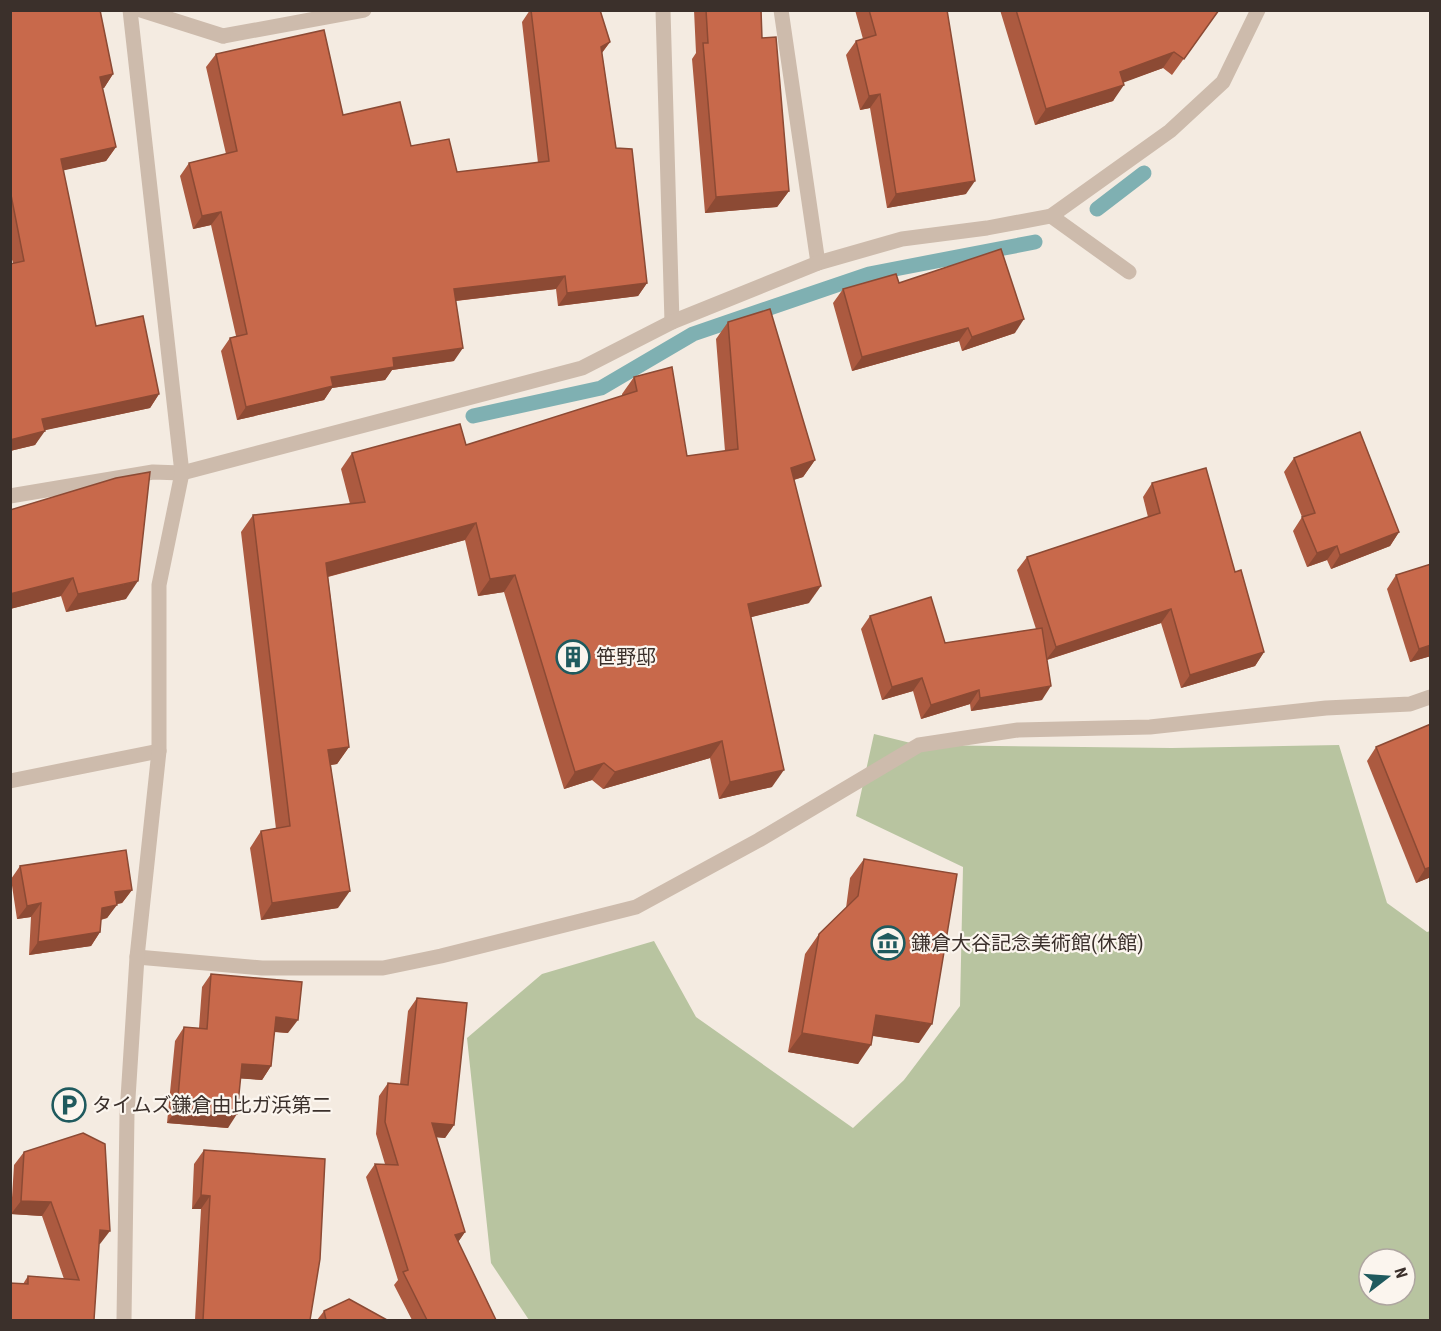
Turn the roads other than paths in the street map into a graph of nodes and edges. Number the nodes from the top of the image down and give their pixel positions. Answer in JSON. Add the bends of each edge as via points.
{"nodes":[{"id":1,"x":130,"y":10,"type":"edge"},
{"id":2,"x":141,"y":10,"type":"edge"},
{"id":3,"x":364,"y":10,"type":"edge"},
{"id":4,"x":663,"y":10,"type":"edge"},
{"id":5,"x":781,"y":10,"type":"edge"},
{"id":6,"x":1257,"y":10,"type":"edge"},
{"id":7,"x":1052,"y":216,"type":"junction"},
{"id":8,"x":818,"y":263,"type":"junction"},
{"id":9,"x":1129,"y":272,"type":"dead end"},
{"id":10,"x":672,"y":322,"type":"junction"},
{"id":11,"x":182,"y":473,"type":"junction"},
{"id":12,"x":10,"y":496,"type":"edge"},
{"id":13,"x":1431,"y":697,"type":"edge"},
{"id":14,"x":159,"y":751,"type":"junction"},
{"id":15,"x":10,"y":781,"type":"edge"},
{"id":16,"x":137,"y":957,"type":"junction"},
{"id":17,"x":124,"y":1320,"type":"edge"}],
"edges":[{"from":1,"to":11,"type":"street"},
{"from":2,"to":3,"type":"street","via":[[223,36]]},
{"from":4,"to":10,"type":"street"},
{"from":5,"to":8,"type":"street"},
{"from":6,"to":7,"type":"street","via":[[1223,82],[1170,131]]},
{"from":7,"to":8,"type":"street","via":[[902,239]]},
{"from":7,"to":9,"type":"street"},
{"from":8,"to":10,"type":"street"},
{"from":10,"to":11,"type":"street","via":[[582,368]]},
{"from":11,"to":12,"type":"street","via":[[153,472]]},
{"from":11,"to":14,"type":"street","via":[[159,585]]},
{"from":13,"to":16,"type":"street","via":[[1410,704],[1326,708],[1150,727],[1018,730],[919,745],[636,907],[418,961],[383,968],[262,968]]},
{"from":14,"to":15,"type":"street"},
{"from":14,"to":16,"type":"street"},
{"from":16,"to":17,"type":"street","via":[[127,1114]]}]}
